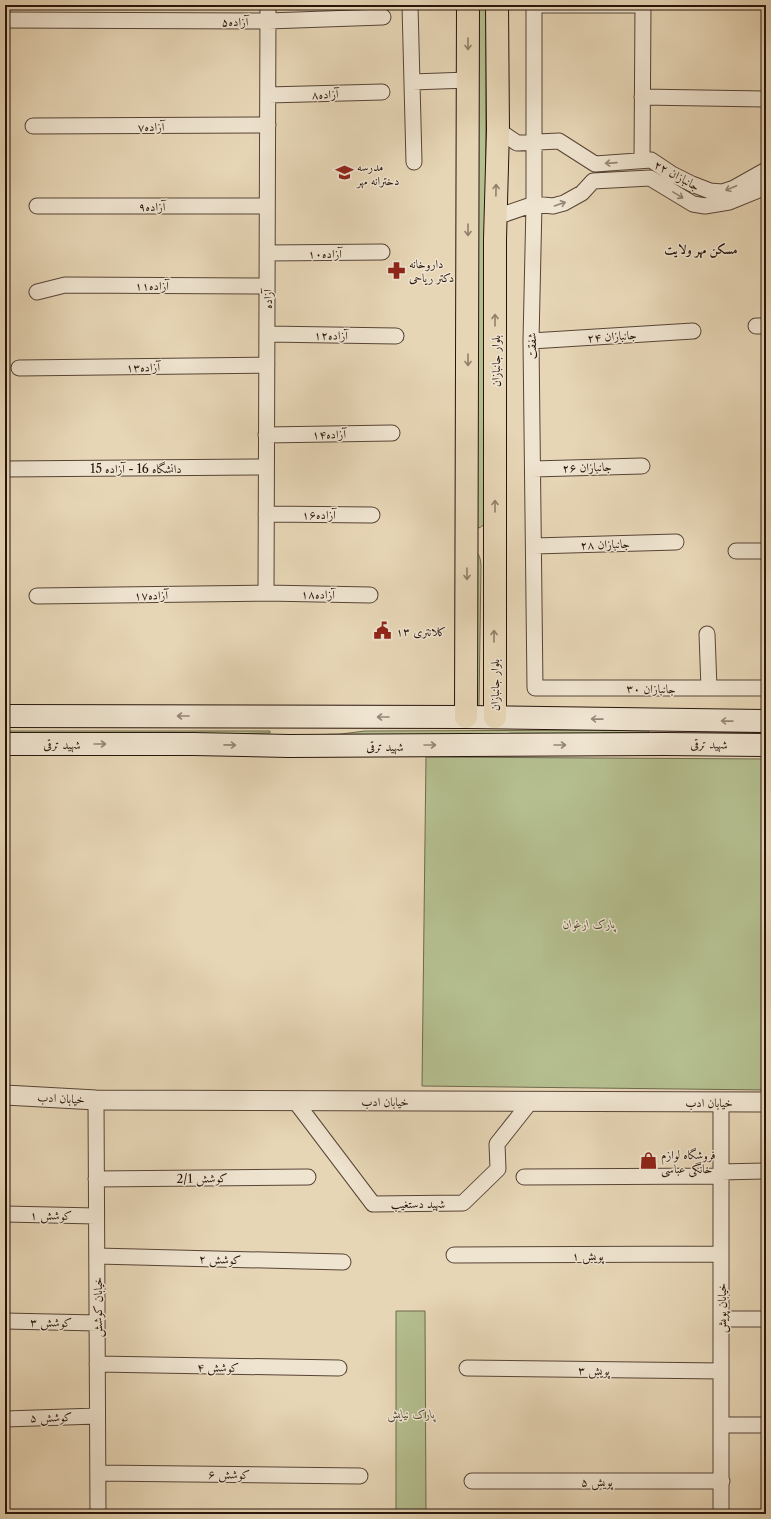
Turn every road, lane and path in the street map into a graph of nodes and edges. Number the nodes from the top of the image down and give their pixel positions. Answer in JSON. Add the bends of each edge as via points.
{"nodes":[{"id":1,"x":268,"y":5,"type":"edge"},
{"id":2,"x":410,"y":5,"type":"edge"},
{"id":3,"x":468,"y":5,"type":"edge"},
{"id":4,"x":497,"y":5,"type":"edge"},
{"id":5,"x":534,"y":5,"type":"edge"},
{"id":6,"x":643,"y":5,"type":"edge"},
{"id":7,"x":383,"y":17,"type":"dead end"},
{"id":8,"x":5,"y":20,"type":"edge"},
{"id":9,"x":268,"y":21,"type":"junction"},
{"id":10,"x":468,"y":80,"type":"junction"},
{"id":11,"x":412,"y":82,"type":"junction"},
{"id":12,"x":382,"y":92,"type":"dead end"},
{"id":13,"x":268,"y":95,"type":"junction"},
{"id":14,"x":642,"y":97,"type":"junction"},
{"id":15,"x":766,"y":99,"type":"edge"},
{"id":16,"x":268,"y":125,"type":"junction"},
{"id":17,"x":33,"y":126,"type":"dead end"},
{"id":18,"x":498,"y":130,"type":"junction"},
{"id":19,"x":534,"y":142,"type":"junction"},
{"id":20,"x":642,"y":160,"type":"junction"},
{"id":21,"x":414,"y":162,"type":"dead end"},
{"id":22,"x":766,"y":170,"type":"edge"},
{"id":23,"x":766,"y":187,"type":"edge"},
{"id":24,"x":534,"y":204,"type":"junction"},
{"id":25,"x":38,"y":206,"type":"dead end"},
{"id":26,"x":268,"y":206,"type":"junction"},
{"id":27,"x":496,"y":217,"type":"junction"},
{"id":28,"x":382,"y":252,"type":"dead end"},
{"id":29,"x":267,"y":253,"type":"junction"},
{"id":30,"x":267,"y":286,"type":"junction"},
{"id":31,"x":37,"y":292,"type":"dead end"},
{"id":32,"x":693,"y":331,"type":"dead end"},
{"id":33,"x":267,"y":334,"type":"junction"},
{"id":34,"x":396,"y":336,"type":"dead end"},
{"id":35,"x":531,"y":341,"type":"junction"},
{"id":36,"x":267,"y":365,"type":"junction"},
{"id":37,"x":19,"y":368,"type":"dead end"},
{"id":38,"x":392,"y":433,"type":"dead end"},
{"id":39,"x":266,"y":435,"type":"junction"},
{"id":40,"x":642,"y":466,"type":"dead end"},
{"id":41,"x":266,"y":468,"type":"junction"},
{"id":42,"x":5,"y":469,"type":"edge"},
{"id":43,"x":533,"y":469,"type":"junction"},
{"id":44,"x":266,"y":514,"type":"junction"},
{"id":45,"x":372,"y":515,"type":"dead end"},
{"id":46,"x":467,"y":540,"type":"junction"},
{"id":47,"x":494,"y":541,"type":"junction"},
{"id":48,"x":676,"y":542,"type":"dead end"},
{"id":49,"x":534,"y":546,"type":"junction"},
{"id":50,"x":736,"y":550,"type":"dead end"},
{"id":51,"x":766,"y":551,"type":"edge"},
{"id":52,"x":266,"y":594,"type":"junction"},
{"id":53,"x":370,"y":595,"type":"dead end"},
{"id":54,"x":37,"y":596,"type":"dead end"},
{"id":55,"x":707,"y":634,"type":"dead end"},
{"id":56,"x":535,"y":688,"type":"joint"},
{"id":57,"x":709,"y":688,"type":"junction"},
{"id":58,"x":766,"y":688,"type":"edge"},
{"id":59,"x":5,"y":716,"type":"edge"},
{"id":60,"x":288,"y":716,"type":"junction"},
{"id":61,"x":466,"y":717,"type":"junction"},
{"id":62,"x":495,"y":718,"type":"junction"},
{"id":63,"x":664,"y":720,"type":"junction"},
{"id":64,"x":766,"y":721,"type":"edge"},
{"id":65,"x":665,"y":744,"type":"junction"},
{"id":66,"x":766,"y":745,"type":"edge"},
{"id":67,"x":9,"y":746,"type":"edge"},
{"id":68,"x":289,"y":746,"type":"junction"},
{"id":69,"x":5,"y":1095,"type":"edge"},
{"id":70,"x":96,"y":1100,"type":"junction"},
{"id":71,"x":295,"y":1101,"type":"junction"},
{"id":72,"x":531,"y":1101,"type":"junction"},
{"id":73,"x":721,"y":1102,"type":"junction"},
{"id":74,"x":766,"y":1102,"type":"edge"},
{"id":75,"x":766,"y":1172,"type":"edge"},
{"id":76,"x":721,"y":1174,"type":"junction"},
{"id":77,"x":308,"y":1177,"type":"dead end"},
{"id":78,"x":524,"y":1177,"type":"dead end"},
{"id":79,"x":96,"y":1179,"type":"junction"},
{"id":80,"x":5,"y":1214,"type":"edge"},
{"id":81,"x":96,"y":1216,"type":"junction"},
{"id":82,"x":721,"y":1254,"type":"junction"},
{"id":83,"x":454,"y":1255,"type":"dead end"},
{"id":84,"x":96,"y":1256,"type":"junction"},
{"id":85,"x":343,"y":1262,"type":"dead end"},
{"id":86,"x":721,"y":1319,"type":"junction"},
{"id":87,"x":766,"y":1319,"type":"edge"},
{"id":88,"x":5,"y":1321,"type":"edge"},
{"id":89,"x":97,"y":1323,"type":"junction"},
{"id":90,"x":97,"y":1364,"type":"junction"},
{"id":91,"x":339,"y":1368,"type":"dead end"},
{"id":92,"x":467,"y":1368,"type":"dead end"},
{"id":93,"x":721,"y":1371,"type":"junction"},
{"id":94,"x":97,"y":1416,"type":"junction"},
{"id":95,"x":5,"y":1419,"type":"edge"},
{"id":96,"x":722,"y":1425,"type":"junction"},
{"id":97,"x":766,"y":1425,"type":"edge"},
{"id":98,"x":98,"y":1473,"type":"junction"},
{"id":99,"x":360,"y":1476,"type":"dead end"},
{"id":100,"x":472,"y":1481,"type":"dead end"},
{"id":101,"x":722,"y":1481,"type":"junction"},
{"id":102,"x":98,"y":1514,"type":"edge"},
{"id":103,"x":722,"y":1514,"type":"edge"}],
"edges":[{"from":1,"to":9,"type":"street","name":"آزاده"},
{"from":2,"to":11,"type":"street"},
{"from":3,"to":10,"type":"main road","one_way":true},
{"from":4,"to":18,"type":"main road","name":"بلوار جانبازان"},
{"from":5,"to":6,"type":"street"},
{"from":5,"to":19,"type":"street","name":"شفقت"},
{"from":6,"to":14,"type":"street"},
{"from":7,"to":9,"type":"street","name":"آزاده۵"},
{"from":8,"to":9,"type":"street","name":"آزاده۵"},
{"from":9,"to":13,"type":"street","name":"آزاده"},
{"from":10,"to":11,"type":"street"},
{"from":10,"to":46,"type":"main road","one_way":true},
{"from":11,"to":21,"type":"street"},
{"from":12,"to":13,"type":"street","name":"آزاده۸"},
{"from":13,"to":16,"type":"street","name":"آزاده"},
{"from":14,"to":15,"type":"street"},
{"from":14,"to":20,"type":"street"},
{"from":16,"to":17,"type":"street","name":"آزاده۷"},
{"from":16,"to":26,"type":"street","name":"آزاده"},
{"from":18,"to":19,"type":"street","name":"جانبازان ۲۲","via":[[517,143]]},
{"from":27,"to":18,"type":"main road","name":"بلوار جانبازان","one_way":true},
{"from":20,"to":19,"type":"street","name":"جانبازان ۲۲","one_way":true,"via":[[595,164],[559,141]]},
{"from":19,"to":24,"type":"street","name":"شفقت"},
{"from":22,"to":20,"type":"street","name":"جانبازان ۲۲","one_way":true,"via":[[734,188],[710,192],[672,174],[651,160]]},
{"from":24,"to":23,"type":"street","name":"جانبازان ۲۲","one_way":true,"via":[[553,206],[564,203],[582,193],[593,181],[650,178],[693,204],[706,206],[729,202]]},
{"from":24,"to":27,"type":"street","name":"جانبازان ۲۲"},
{"from":24,"to":35,"type":"street","name":"شفقت"},
{"from":25,"to":26,"type":"street","name":"آزاده۹"},
{"from":26,"to":29,"type":"street","name":"آزاده"},
{"from":47,"to":27,"type":"main road","name":"بلوار جانبازان","one_way":true},
{"from":28,"to":29,"type":"street","name":"آزاده۱۰"},
{"from":29,"to":30,"type":"street","name":"آزاده"},
{"from":30,"to":31,"type":"street","name":"آزاده۱۱","via":[[65,285]]},
{"from":30,"to":33,"type":"street","name":"آزاده"},
{"from":32,"to":35,"type":"street","name":"جانبازان ۲۴"},
{"from":33,"to":34,"type":"street","name":"آزاده۱۲"},
{"from":33,"to":36,"type":"street","name":"آزاده"},
{"from":35,"to":43,"type":"street","name":"شفقت"},
{"from":36,"to":37,"type":"street","name":"آزاده۱۳"},
{"from":36,"to":39,"type":"street","name":"آزاده"},
{"from":38,"to":39,"type":"street","name":"آزاده۱۴"},
{"from":39,"to":41,"type":"street","name":"آزاده"},
{"from":40,"to":43,"type":"street","name":"جانبازان ۲۶"},
{"from":41,"to":42,"type":"street","name":"دانشگاه 16 - آزاده 15"},
{"from":41,"to":44,"type":"street","name":"آزاده"},
{"from":43,"to":49,"type":"street","name":"شفقت"},
{"from":44,"to":45,"type":"street","name":"آزاده۱۶"},
{"from":44,"to":52,"type":"street","name":"آزاده"},
{"from":46,"to":47,"type":"main road"},
{"from":46,"to":61,"type":"main road","one_way":true},
{"from":62,"to":47,"type":"main road","name":"بلوار جانبازان","one_way":true},
{"from":48,"to":49,"type":"street","name":"جانبازان ۲۸"},
{"from":49,"to":56,"type":"street","name":"شفقت"},
{"from":50,"to":51,"type":"street"},
{"from":52,"to":53,"type":"street","name":"آزاده۱۸"},
{"from":52,"to":54,"type":"street","name":"آزاده۱۷"},
{"from":55,"to":57,"type":"street"},
{"from":56,"to":57,"type":"street","name":"جانبازان ۳۰"},
{"from":57,"to":58,"type":"street","name":"جانبازان ۳۰"},
{"from":60,"to":59,"type":"main road","name":"شهید ترقی","one_way":true},
{"from":61,"to":60,"type":"main road","name":"شهید ترقی","one_way":true},
{"from":60,"to":68,"type":"main road"},
{"from":61,"to":62,"type":"main road","name":"شهید ترقی"},
{"from":63,"to":62,"type":"main road","name":"شهید ترقی","one_way":true},
{"from":64,"to":63,"type":"main road","name":"شهید ترقی","one_way":true},
{"from":63,"to":65,"type":"main road"},
{"from":65,"to":66,"type":"main road","name":"شهید ترقی"},
{"from":68,"to":65,"type":"main road","name":"شهید ترقی","one_way":true},
{"from":67,"to":68,"type":"main road","name":"شهید ترقی","one_way":true},
{"from":69,"to":70,"type":"street","name":"خیابان ادب"},
{"from":70,"to":71,"type":"street","name":"خیابان ادب"},
{"from":70,"to":79,"type":"street","name":"خیابان کوشش"},
{"from":71,"to":72,"type":"street","name":"خیابان ادب"},
{"from":71,"to":72,"type":"street","name":"شهید دستغیب","via":[[374,1204],[463,1203],[498,1169],[497,1144]]},
{"from":72,"to":73,"type":"street","name":"خیابان ادب"},
{"from":73,"to":74,"type":"street","name":"خیابان ادب"},
{"from":73,"to":76,"type":"street","name":"خیابان پویش"},
{"from":75,"to":76,"type":"street"},
{"from":76,"to":78,"type":"street"},
{"from":76,"to":82,"type":"street","name":"خیابان پویش"},
{"from":77,"to":79,"type":"street","name":"کوشش 2/1"},
{"from":79,"to":81,"type":"street","name":"خیابان کوشش"},
{"from":80,"to":81,"type":"street","name":"کوشش ۱"},
{"from":81,"to":84,"type":"street","name":"خیابان کوشش"},
{"from":82,"to":83,"type":"street","name":"پویش ۱"},
{"from":82,"to":86,"type":"street","name":"خیابان پویش"},
{"from":84,"to":85,"type":"street","name":"کوشش ۲"},
{"from":84,"to":89,"type":"street","name":"خیابان کوشش"},
{"from":86,"to":87,"type":"street"},
{"from":86,"to":93,"type":"street","name":"خیابان پویش"},
{"from":88,"to":89,"type":"street","name":"کوشش ۳"},
{"from":89,"to":90,"type":"street","name":"خیابان کوشش"},
{"from":90,"to":91,"type":"street","name":"کوشش ۴"},
{"from":90,"to":94,"type":"street","name":"خیابان کوشش"},
{"from":92,"to":93,"type":"street","name":"پویش ۳"},
{"from":93,"to":96,"type":"street","name":"خیابان پویش"},
{"from":94,"to":95,"type":"street","name":"کوشش ۵"},
{"from":94,"to":98,"type":"street","name":"خیابان کوشش"},
{"from":96,"to":97,"type":"street"},
{"from":96,"to":101,"type":"street","name":"خیابان پویش"},
{"from":98,"to":99,"type":"street","name":"کوشش ۶"},
{"from":98,"to":102,"type":"street","name":"خیابان کوشش"},
{"from":100,"to":101,"type":"street","name":"پویش ۵"},
{"from":101,"to":103,"type":"street","name":"خیابان پویش"}]}
